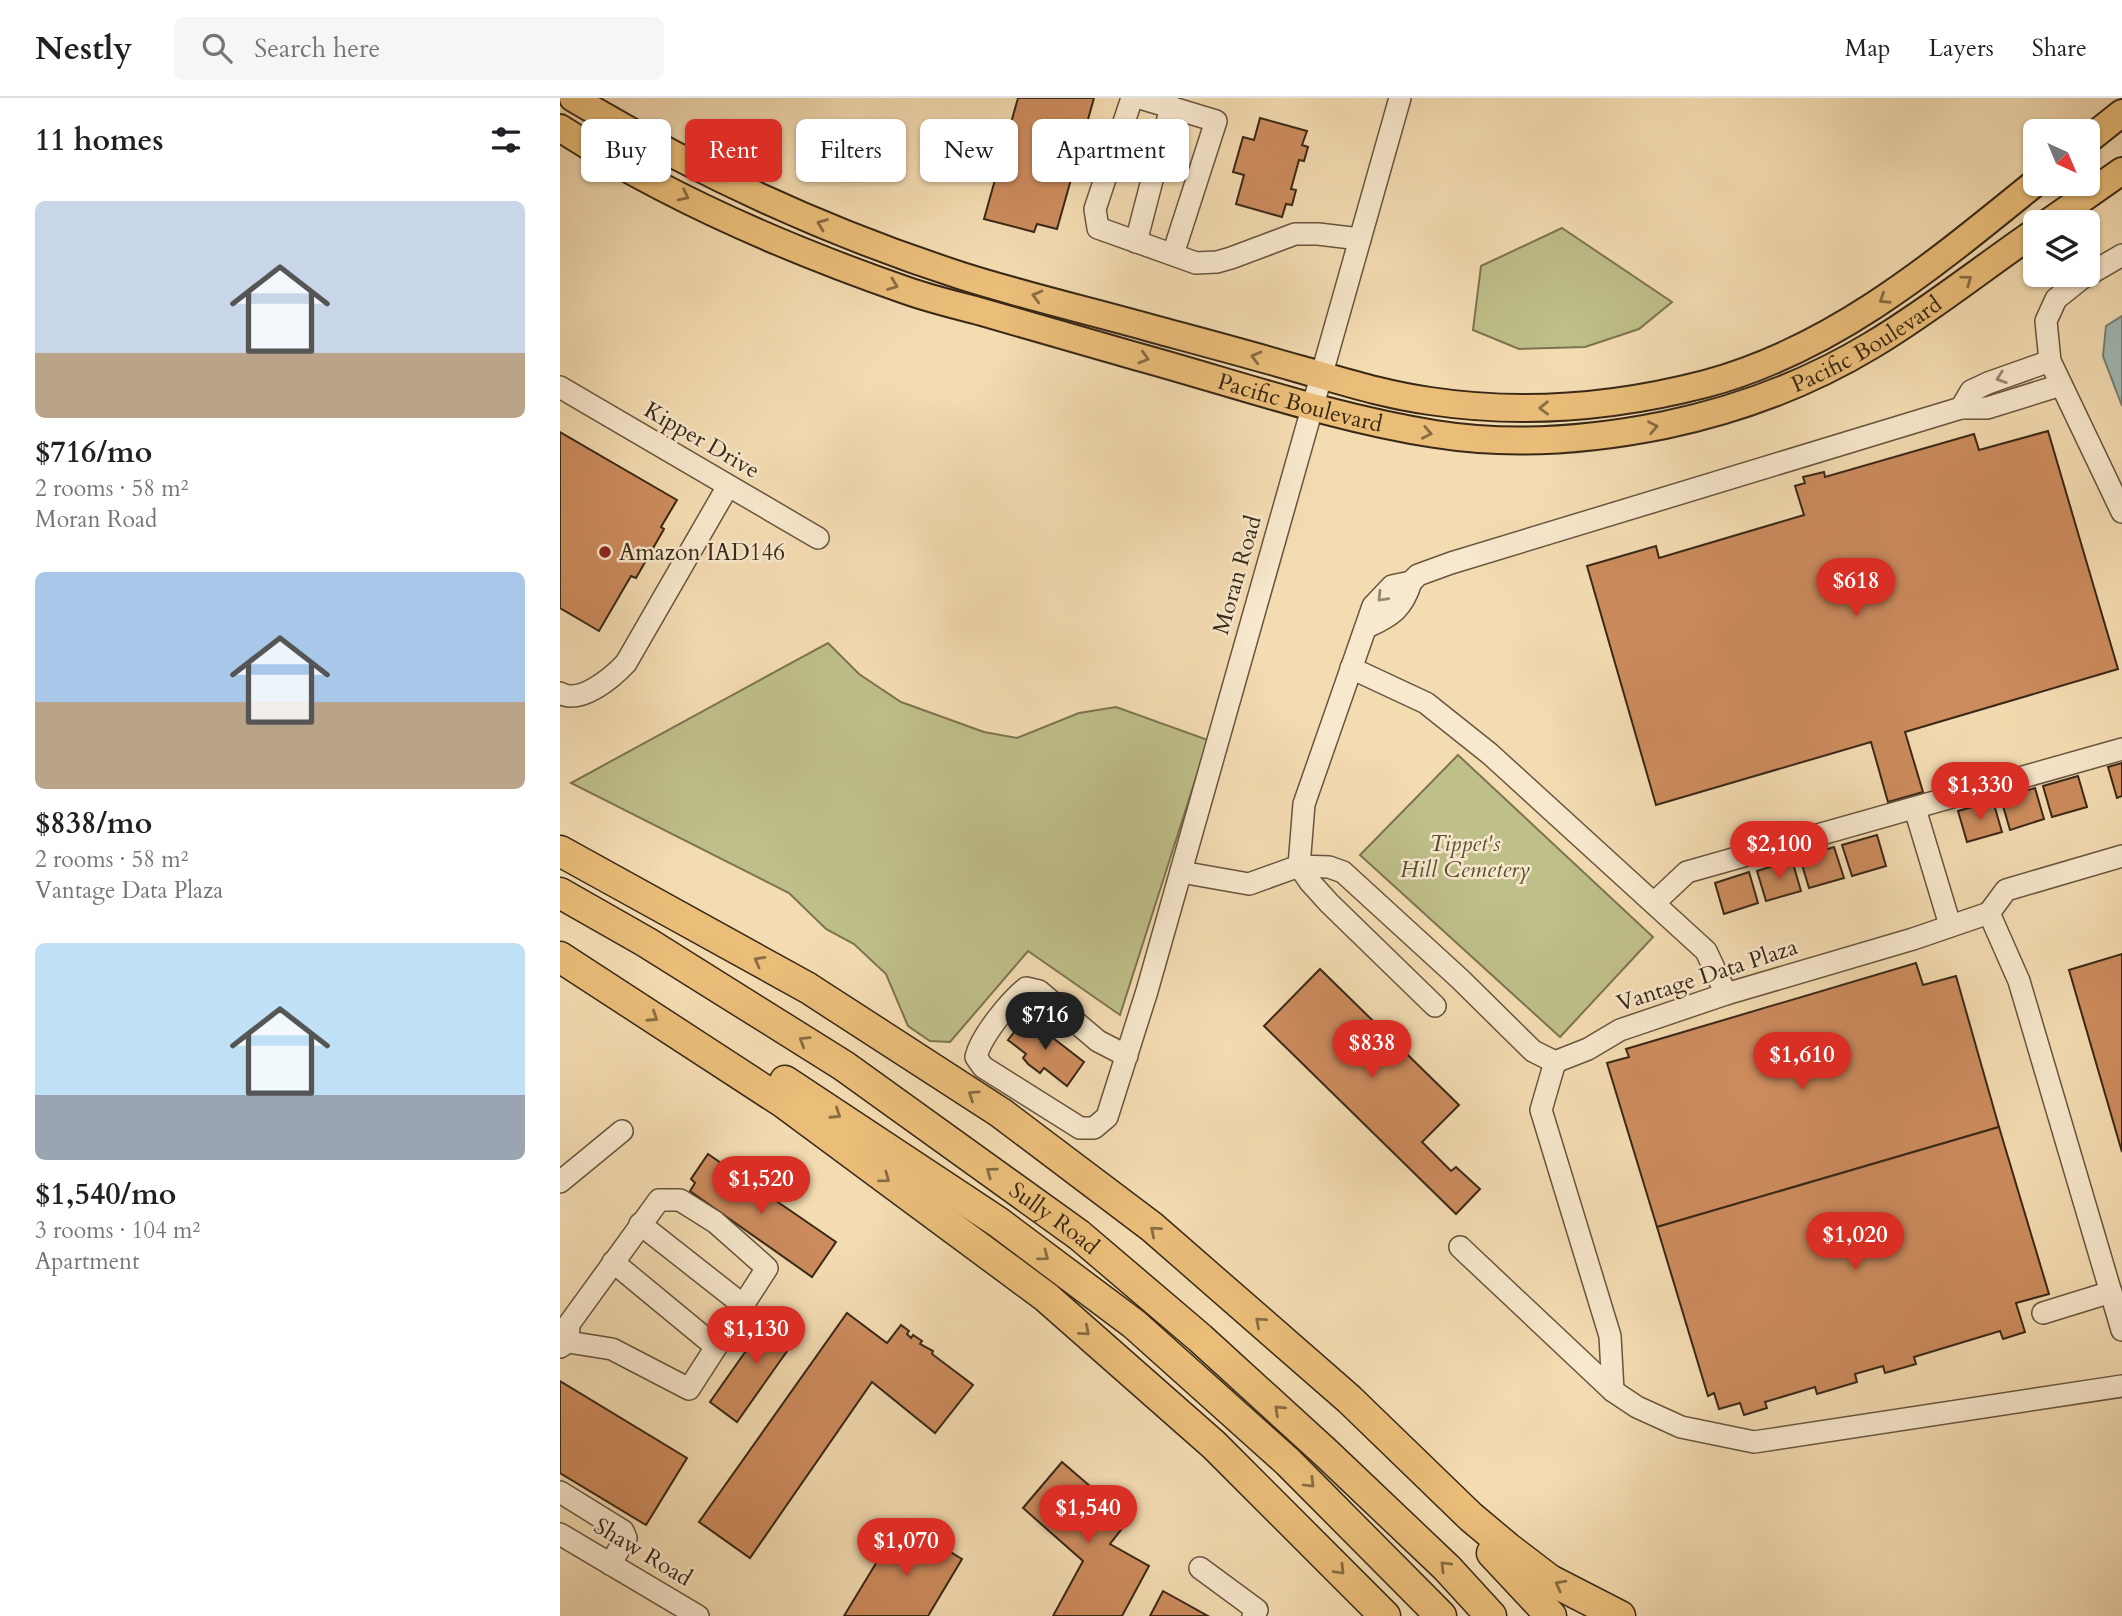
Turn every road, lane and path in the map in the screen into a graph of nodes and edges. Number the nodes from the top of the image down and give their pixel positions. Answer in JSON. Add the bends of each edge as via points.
{"nodes":[{"id":1,"x":573,"y":98,"type":"edge"},
{"id":2,"x":1132,"y":98,"type":"edge"},
{"id":3,"x":1140,"y":98,"type":"edge"},
{"id":4,"x":1400,"y":98,"type":"edge"},
{"id":5,"x":1171,"y":107,"type":"junction"},
{"id":6,"x":2122,"y":113,"type":"edge"},
{"id":7,"x":560,"y":128,"type":"edge"},
{"id":8,"x":2100,"y":130,"type":"edge"},
{"id":9,"x":2122,"y":171,"type":"edge"},
{"id":10,"x":2023,"y":193,"type":"edge"},
{"id":11,"x":2066,"y":210,"type":"edge"},
{"id":12,"x":1360,"y":239,"type":"junction"},
{"id":13,"x":2023,"y":241,"type":"edge"},
{"id":14,"x":1136,"y":242,"type":"junction"},
{"id":15,"x":1172,"y":254,"type":"junction"},
{"id":16,"x":2122,"y":255,"type":"edge"},
{"id":17,"x":2050,"y":361,"type":"junction"},
{"id":18,"x":1322,"y":376,"type":"junction"},
{"id":19,"x":2061,"y":385,"type":"junction"},
{"id":20,"x":560,"y":387,"type":"edge"},
{"id":21,"x":1312,"y":408,"type":"junction"},
{"id":22,"x":1961,"y":408,"type":"junction"},
{"id":23,"x":728,"y":486,"type":"junction"},
{"id":24,"x":2122,"y":512,"type":"edge"},
{"id":25,"x":818,"y":538,"type":"dead end"},
{"id":26,"x":1351,"y":668,"type":"junction"},
{"id":27,"x":560,"y":693,"type":"edge"},
{"id":28,"x":2122,"y":749,"type":"edge"},
{"id":29,"x":1915,"y":809,"type":"junction"},
{"id":30,"x":560,"y":852,"type":"edge"},
{"id":31,"x":2122,"y":856,"type":"edge"},
{"id":32,"x":1299,"y":866,"type":"junction"},
{"id":33,"x":1181,"y":872,"type":"junction"},
{"id":34,"x":560,"y":893,"type":"edge"},
{"id":35,"x":1654,"y":903,"type":"junction"},
{"id":36,"x":1989,"y":913,"type":"junction"},
{"id":37,"x":1950,"y":925,"type":"junction"},
{"id":38,"x":560,"y":957,"type":"edge"},
{"id":39,"x":1726,"y":994,"type":"junction"},
{"id":40,"x":1435,"y":1006,"type":"dead end"},
{"id":41,"x":709,"y":1053,"type":"junction"},
{"id":42,"x":1126,"y":1061,"type":"junction"},
{"id":43,"x":1555,"y":1062,"type":"junction"},
{"id":44,"x":622,"y":1131,"type":"dead end"},
{"id":45,"x":564,"y":1171,"type":"edge"},
{"id":46,"x":640,"y":1224,"type":"junction"},
{"id":47,"x":1460,"y":1247,"type":"dead end"},
{"id":48,"x":613,"y":1262,"type":"junction"},
{"id":49,"x":2111,"y":1293,"type":"junction"},
{"id":50,"x":743,"y":1305,"type":"junction"},
{"id":51,"x":2043,"y":1313,"type":"dead end"},
{"id":52,"x":2122,"y":1330,"type":"edge"},
{"id":53,"x":564,"y":1344,"type":"edge"},
{"id":54,"x":716,"y":1347,"type":"junction"},
{"id":55,"x":2122,"y":1386,"type":"edge"},
{"id":56,"x":1613,"y":1391,"type":"junction"},
{"id":57,"x":1349,"y":1399,"type":"junction"},
{"id":58,"x":560,"y":1492,"type":"edge"},
{"id":59,"x":560,"y":1534,"type":"edge"},
{"id":60,"x":610,"y":1564,"type":"junction"},
{"id":61,"x":1200,"y":1568,"type":"dead end"},
{"id":62,"x":698,"y":1616,"type":"edge"},
{"id":63,"x":1253,"y":1616,"type":"edge"},
{"id":64,"x":1385,"y":1616,"type":"edge"},
{"id":65,"x":1441,"y":1616,"type":"edge"},
{"id":66,"x":1491,"y":1616,"type":"edge"},
{"id":67,"x":1551,"y":1616,"type":"edge"},
{"id":68,"x":1620,"y":1616,"type":"edge"}],
"edges":[{"from":18,"to":1,"type":"main road","name":"Pacific Boulevard","one_way":true,"via":[[963,276],[854,236],[674,157]]},
{"from":2,"to":14,"type":"street","via":[[1095,208],[1098,228]]},
{"from":3,"to":5,"type":"street"},
{"from":4,"to":12,"type":"street","name":"Moran Road"},
{"from":5,"to":14,"type":"street"},
{"from":5,"to":15,"type":"street","via":[[1216,121]]},
{"from":6,"to":8,"type":"main road"},
{"from":7,"to":21,"type":"main road","name":"Pacific Boulevard","one_way":true,"via":[[706,208],[908,291]]},
{"from":9,"to":11,"type":"main road"},
{"from":10,"to":18,"type":"main road","name":"Pacific Boulevard","one_way":true,"via":[[1927,270],[1869,309],[1797,348],[1709,383],[1567,408],[1516,408],[1430,401]]},
{"from":12,"to":15,"type":"street","via":[[1295,234],[1217,262],[1196,264]]},
{"from":12,"to":18,"type":"street","name":"Moran Road"},
{"from":21,"to":13,"type":"main road","name":"Pacific Boulevard","one_way":true,"via":[[1438,435],[1496,439],[1588,437],[1700,417],[1783,389],[1848,359]]},
{"from":14,"to":15,"type":"street"},
{"from":16,"to":17,"type":"street","via":[[2056,299],[2046,321]]},
{"from":17,"to":19,"type":"street"},
{"from":17,"to":22,"type":"street","one_way":true,"via":[[1971,391]]},
{"from":18,"to":21,"type":"street","name":"Moran Road"},
{"from":19,"to":22,"type":"street","via":[[1987,408]]},
{"from":19,"to":24,"type":"street"},
{"from":20,"to":23,"type":"street","name":"Kipper Drive"},
{"from":21,"to":33,"type":"street","name":"Moran Road"},
{"from":22,"to":26,"type":"street","one_way":true,"via":[[1451,563],[1392,586],[1373,606]]},
{"from":23,"to":25,"type":"street","name":"Kipper Drive"},
{"from":23,"to":27,"type":"street","via":[[626,663],[580,695]]},
{"from":26,"to":32,"type":"street","via":[[1304,804]]},
{"from":26,"to":35,"type":"street","via":[[1426,703],[1490,754]]},
{"from":28,"to":29,"type":"street"},
{"from":29,"to":35,"type":"street","via":[[1686,872]]},
{"from":29,"to":37,"type":"street"},
{"from":57,"to":30,"type":"highway","one_way":true,"via":[[1152,1227],[1001,1114],[808,988]]},
{"from":31,"to":36,"type":"street","via":[[2006,890]]},
{"from":32,"to":33,"type":"street","via":[[1249,884]]},
{"from":32,"to":40,"type":"street","via":[[1329,903]]},
{"from":32,"to":43,"type":"street","via":[[1343,872],[1533,1051]]},
{"from":33,"to":42,"type":"street","name":"Moran Road"},
{"from":66,"to":34,"type":"highway","name":"Sully Road","one_way":true,"via":[[1326,1453],[1079,1235],[844,1066]]},
{"from":35,"to":39,"type":"street","via":[[1706,951]]},
{"from":36,"to":37,"type":"street","name":"Vantage Data Plaza"},
{"from":36,"to":49,"type":"street","via":[[2019,981]]},
{"from":37,"to":39,"type":"street","name":"Vantage Data Plaza"},
{"from":38,"to":41,"type":"highway","one_way":true},
{"from":39,"to":43,"type":"street","name":"Vantage Data Plaza","via":[[1620,1030]]},
{"from":41,"to":64,"type":"highway","one_way":true,"via":[[1046,1297],[1214,1445]]},
{"from":41,"to":65,"type":"highway","one_way":true,"via":[[777,1075],[999,1222],[1134,1324],[1288,1462]]},
{"from":42,"to":42,"type":"street","name":"Moran Road","via":[[1039,991],[1026,988],[978,1047],[976,1057],[983,1067],[1080,1128],[1094,1128],[1107,1117]]},
{"from":43,"to":56,"type":"street","via":[[1541,1110],[1609,1336]]},
{"from":44,"to":45,"type":"street"},
{"from":46,"to":48,"type":"street"},
{"from":46,"to":50,"type":"street"},
{"from":46,"to":50,"type":"street","via":[[659,1200],[680,1200],[715,1222],[766,1268]]},
{"from":47,"to":56,"type":"street"},
{"from":48,"to":53,"type":"street","via":[[569,1324]]},
{"from":48,"to":54,"type":"street"},
{"from":49,"to":51,"type":"street"},
{"from":49,"to":52,"type":"street"},
{"from":50,"to":54,"type":"street"},
{"from":53,"to":54,"type":"street","via":[[611,1349],[689,1389]]},
{"from":55,"to":56,"type":"street","via":[[1754,1442],[1681,1427]]},
{"from":57,"to":67,"type":"highway"},
{"from":68,"to":57,"type":"highway","one_way":true,"via":[[1550,1580],[1508,1548]]},
{"from":58,"to":60,"type":"street","via":[[623,1531],[626,1538]]},
{"from":59,"to":60,"type":"street","name":"Shaw Road"},
{"from":60,"to":62,"type":"street","name":"Shaw Road"},
{"from":61,"to":63,"type":"street","via":[[1257,1610]]}]}
